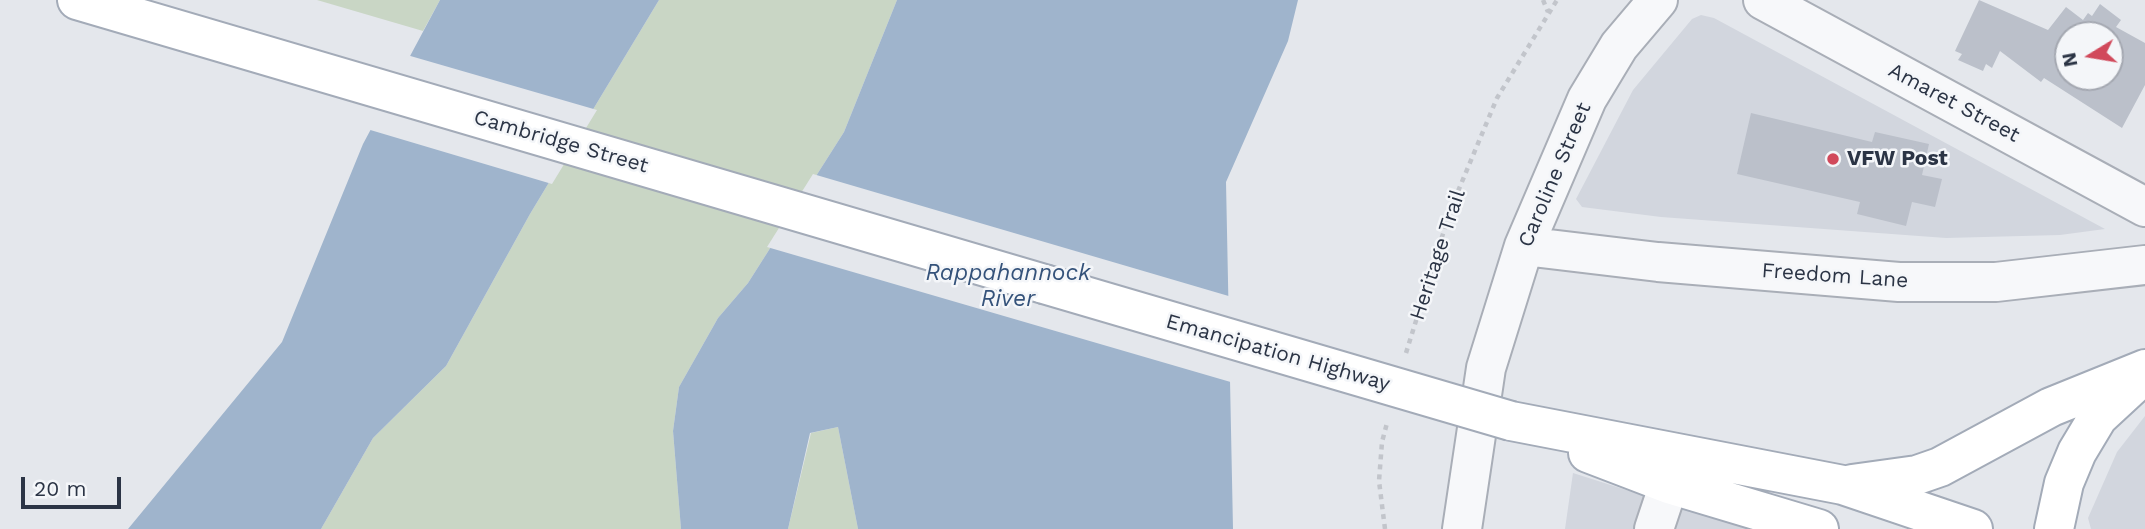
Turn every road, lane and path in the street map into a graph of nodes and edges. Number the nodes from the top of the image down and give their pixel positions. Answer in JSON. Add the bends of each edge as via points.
{"nodes":[{"id":1,"x":77,"y":0,"type":"edge"},
{"id":2,"x":1543,"y":0,"type":"edge"},
{"id":3,"x":1556,"y":0,"type":"edge"},
{"id":4,"x":1658,"y":0,"type":"edge"},
{"id":5,"x":1763,"y":0,"type":"edge"},
{"id":6,"x":1548,"y":12,"type":"junction"},
{"id":7,"x":2145,"y":207,"type":"edge"},
{"id":8,"x":1524,"y":246,"type":"junction"},
{"id":9,"x":2145,"y":265,"type":"edge"},
{"id":10,"x":1044,"y":284,"type":"joint"},
{"id":11,"x":1405,"y":358,"type":"dead end"},
{"id":12,"x":2145,"y":369,"type":"edge"},
{"id":13,"x":2145,"y":375,"type":"edge"},
{"id":14,"x":1388,"y":418,"type":"dead end"},
{"id":15,"x":1511,"y":421,"type":"junction"},
{"id":16,"x":1669,"y":484,"type":"junction"},
{"id":17,"x":1843,"y":485,"type":"junction"},
{"id":18,"x":1801,"y":527,"type":"edge"},
{"id":19,"x":1385,"y":529,"type":"edge"},
{"id":20,"x":1462,"y":529,"type":"edge"},
{"id":21,"x":1654,"y":529,"type":"edge"},
{"id":22,"x":1973,"y":529,"type":"edge"},
{"id":23,"x":2054,"y":529,"type":"edge"}],
"edges":[{"from":1,"to":10,"type":"main road","name":"Cambridge Street"},
{"from":2,"to":6,"type":"path"},
{"from":3,"to":6,"type":"path","name":"Heritage Trail"},
{"from":4,"to":8,"type":"street","name":"Caroline Street","via":[[1619,46],[1587,99]]},
{"from":5,"to":7,"type":"street","name":"Amaret Street"},
{"from":6,"to":11,"type":"path","name":"Heritage Trail","via":[[1492,110],[1451,208]]},
{"from":8,"to":9,"type":"street","name":"Freedom Lane","via":[[1899,282],[1996,282]]},
{"from":8,"to":20,"type":"street","name":"Caroline Street","via":[[1486,368]]},
{"from":10,"to":15,"type":"main road","name":"Emancipation Highway","bridge":true},
{"from":12,"to":17,"type":"main road","via":[[2051,407],[1940,467],[1887,481]]},
{"from":13,"to":23,"type":"main road","via":[[2098,417],[2077,452],[2064,483]]},
{"from":14,"to":19,"type":"path","via":[[1379,481]]},
{"from":15,"to":16,"type":"main road","name":"Emancipation Highway"},
{"from":15,"to":17,"type":"main road","name":"Emancipation Highway"},
{"from":16,"to":18,"type":"main road","name":"Emancipation Highway"},
{"from":16,"to":21,"type":"street"},
{"from":17,"to":22,"type":"main road","name":"Emancipation Highway"}]}
